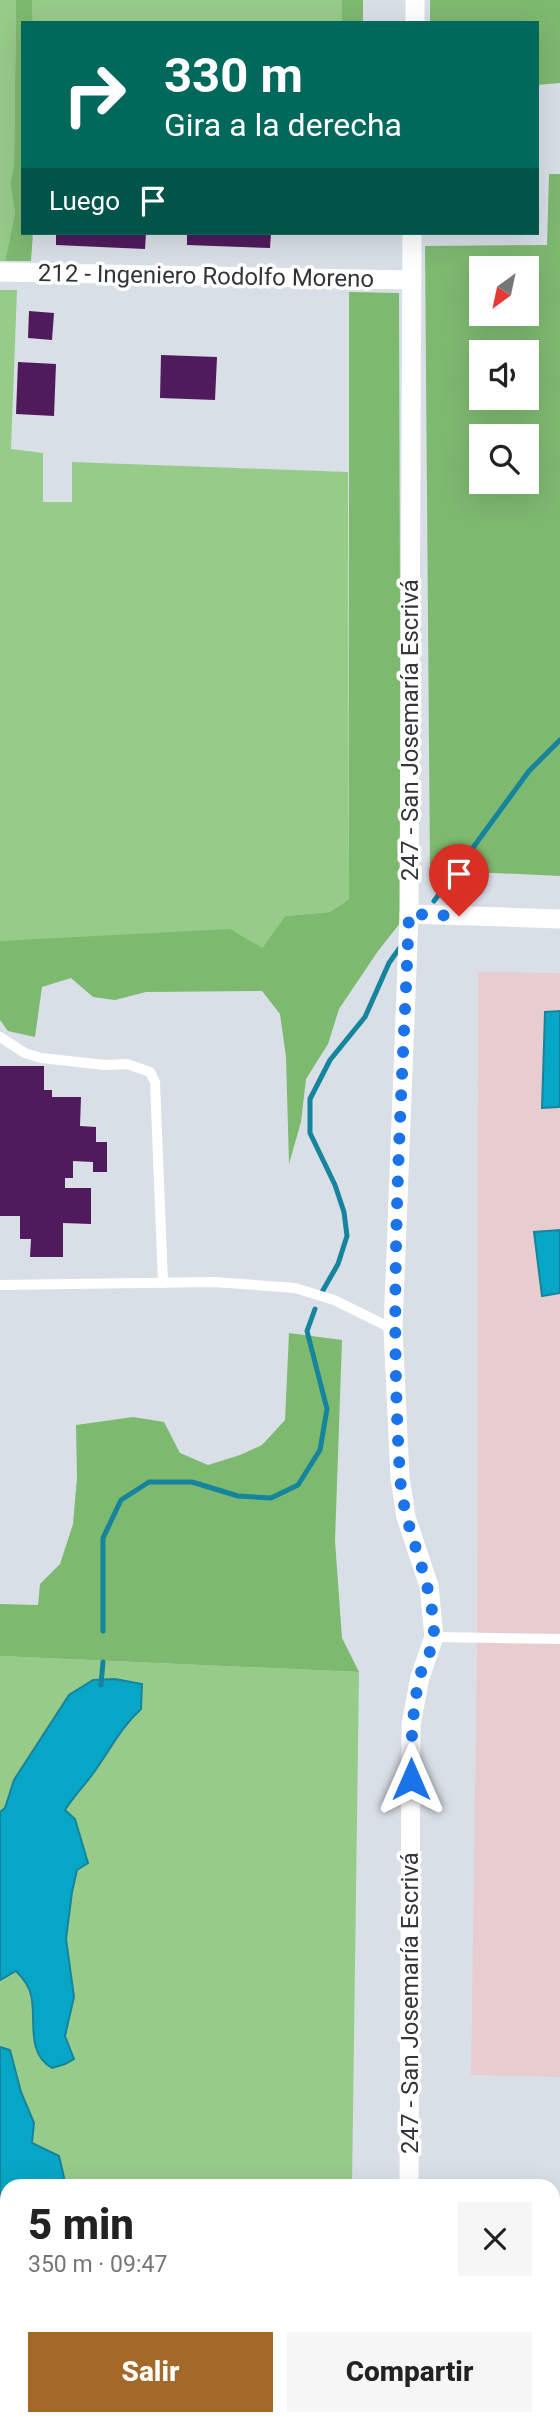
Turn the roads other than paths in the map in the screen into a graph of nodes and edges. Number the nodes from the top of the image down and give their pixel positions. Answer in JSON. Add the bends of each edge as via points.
{"nodes":[{"id":1,"x":415,"y":0,"type":"edge"},
{"id":2,"x":415,"y":21,"type":"edge"},
{"id":3,"x":412,"y":235,"type":"edge"},
{"id":4,"x":0,"y":272,"type":"edge"},
{"id":5,"x":412,"y":280,"type":"junction"},
{"id":6,"x":409,"y":914,"type":"junction"},
{"id":7,"x":560,"y":919,"type":"edge"},
{"id":8,"x":0,"y":1037,"type":"edge"},
{"id":9,"x":163,"y":1283,"type":"junction"},
{"id":10,"x":0,"y":1285,"type":"edge"},
{"id":11,"x":393,"y":1329,"type":"junction"},
{"id":12,"x":434,"y":1637,"type":"junction"},
{"id":13,"x":560,"y":1639,"type":"edge"},
{"id":14,"x":409,"y":2179,"type":"edge"}],
"edges":[{"from":1,"to":2,"type":"street"},
{"from":3,"to":5,"type":"street","name":"247 - San Josemaría Escrivá"},
{"from":4,"to":5,"type":"street","name":"212 - Ingeniero Rodolfo Moreno"},
{"from":5,"to":6,"type":"street","name":"247 - San Josemaría Escrivá"},
{"from":6,"to":7,"type":"street"},
{"from":6,"to":11,"type":"street","name":"247 - San Josemaría Escrivá"},
{"from":8,"to":9,"type":"lane","via":[[25,1054],[41,1058],[127,1064],[150,1072],[155,1082]]},
{"from":9,"to":10,"type":"lane"},
{"from":9,"to":11,"type":"lane","via":[[295,1288],[334,1300]]},
{"from":11,"to":12,"type":"street","name":"247 - San Josemaría Escrivá","via":[[400,1478],[406,1517],[429,1586]]},
{"from":12,"to":13,"type":"lane"},
{"from":12,"to":14,"type":"street","name":"247 - San Josemaría Escrivá","via":[[411,1725]]}]}
